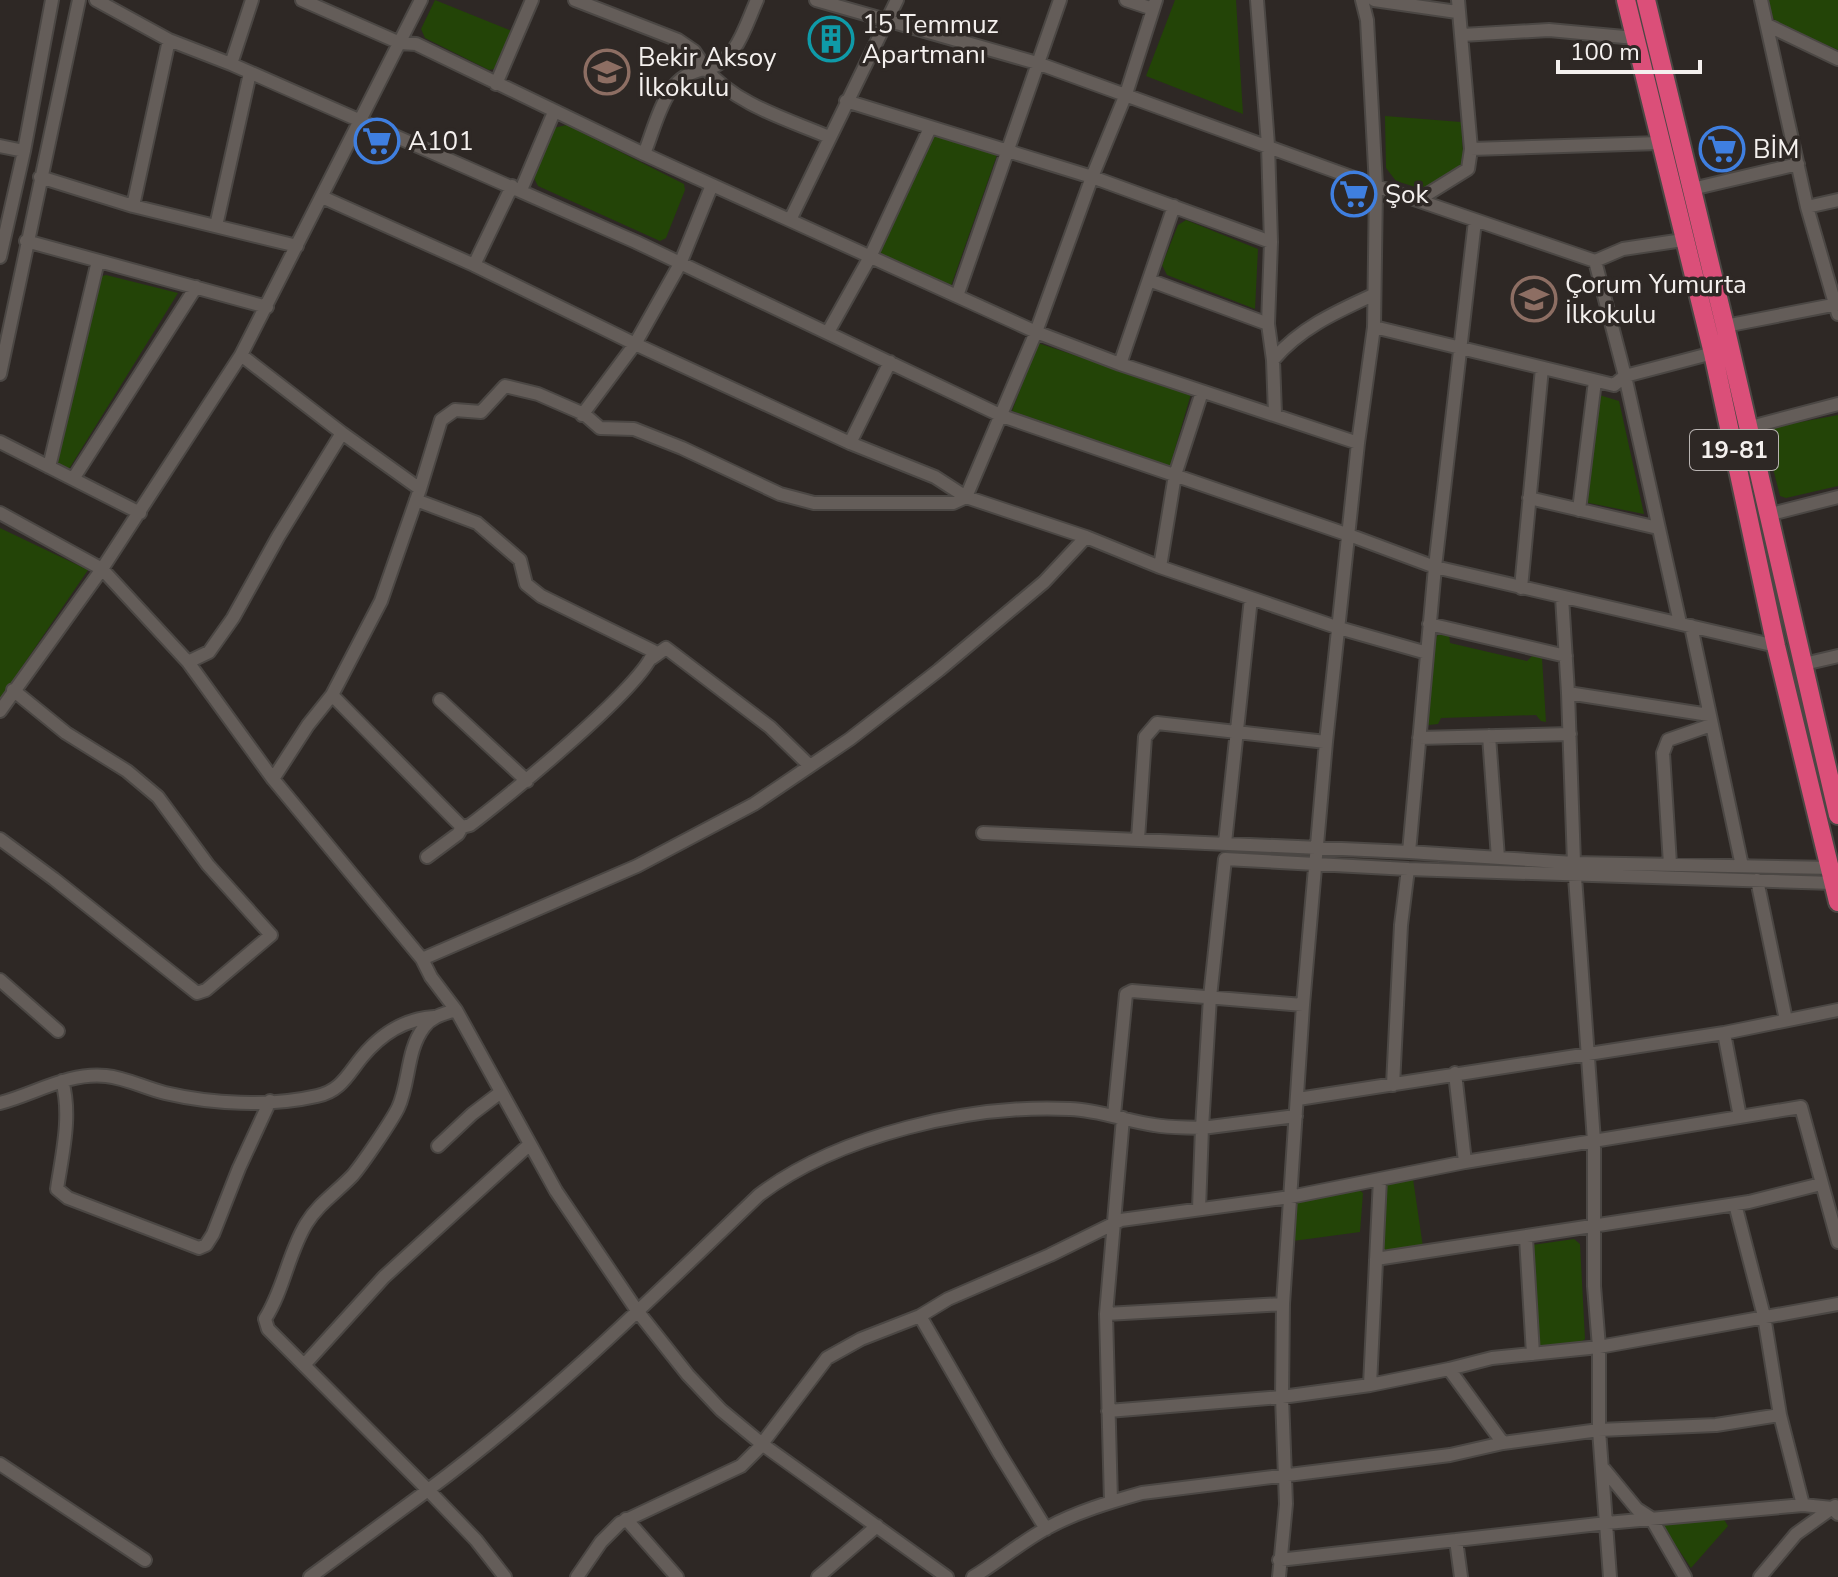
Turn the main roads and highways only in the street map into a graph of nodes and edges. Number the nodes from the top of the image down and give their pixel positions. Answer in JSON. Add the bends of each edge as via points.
{"nodes":[{"id":1,"x":1626,"y":0,"type":"edge"},
{"id":2,"x":1646,"y":0,"type":"edge"},
{"id":3,"x":1838,"y":815,"type":"edge"},
{"id":4,"x":1834,"y":873,"type":"edge"},
{"id":5,"x":1838,"y":902,"type":"edge"}],
"edges":[{"from":1,"to":4,"type":"highway","number":"19-81"},
{"from":2,"to":3,"type":"highway","number":"19-81"},
{"from":4,"to":5,"type":"highway","number":"19-81"}]}
